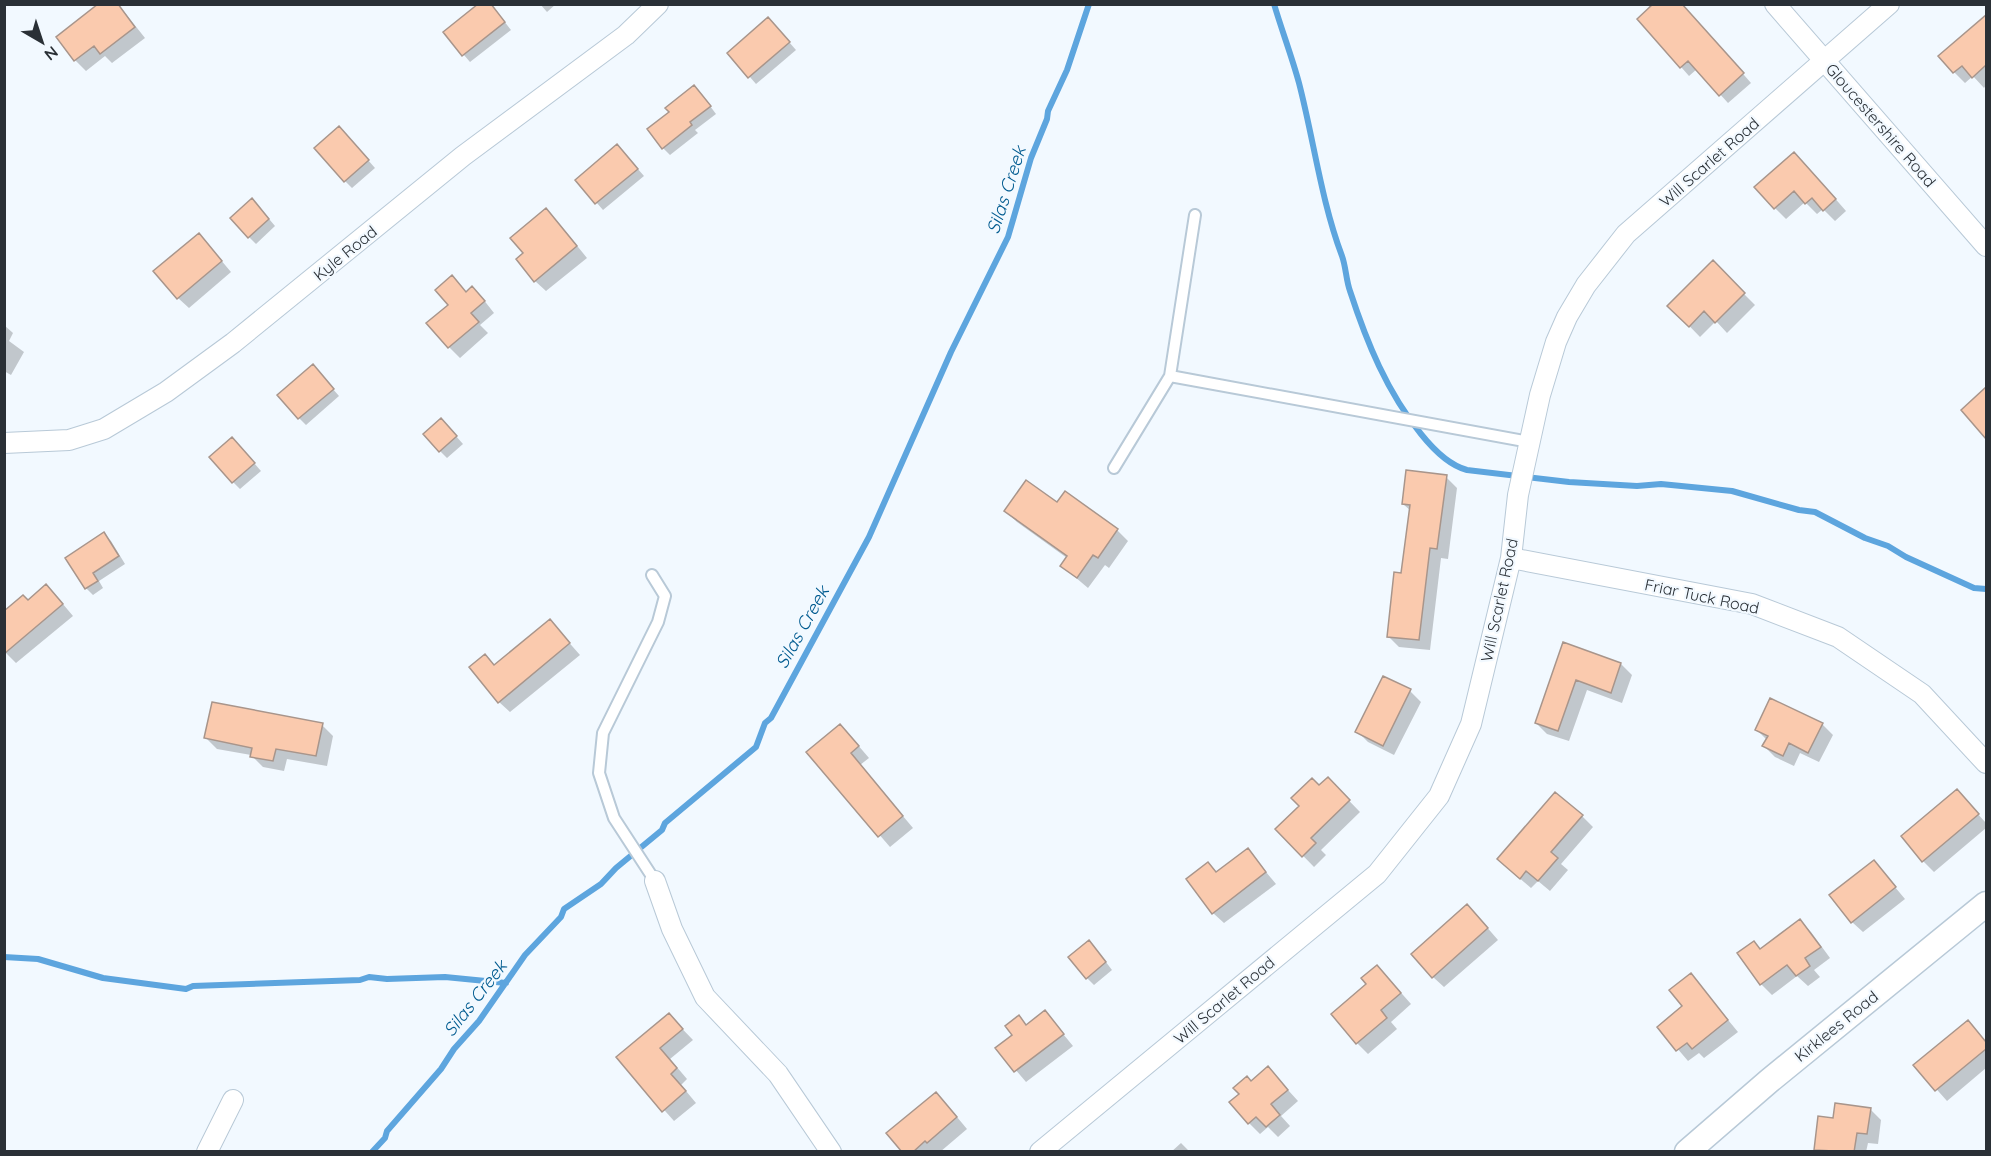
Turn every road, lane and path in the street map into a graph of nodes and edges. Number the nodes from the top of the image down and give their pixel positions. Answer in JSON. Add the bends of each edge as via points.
{"nodes":[{"id":1,"x":658,"y":4,"type":"edge"},
{"id":2,"x":1775,"y":4,"type":"edge"},
{"id":3,"x":1889,"y":4,"type":"edge"},
{"id":4,"x":1824,"y":61,"type":"junction"},
{"id":5,"x":1195,"y":215,"type":"dead end"},
{"id":6,"x":1986,"y":246,"type":"edge"},
{"id":7,"x":1170,"y":376,"type":"junction"},
{"id":8,"x":1529,"y":442,"type":"junction"},
{"id":9,"x":4,"y":443,"type":"edge"},
{"id":10,"x":1114,"y":468,"type":"dead end"},
{"id":11,"x":1511,"y":558,"type":"junction"},
{"id":12,"x":652,"y":575,"type":"dead end"},
{"id":13,"x":1986,"y":763,"type":"edge"},
{"id":14,"x":655,"y":881,"type":"joint"},
{"id":15,"x":1986,"y":903,"type":"edge"},
{"id":16,"x":233,"y":1100,"type":"dead end"},
{"id":17,"x":1700,"y":1148,"type":"edge"},
{"id":18,"x":207,"y":1152,"type":"edge"},
{"id":19,"x":831,"y":1152,"type":"edge"},
{"id":20,"x":1040,"y":1152,"type":"edge"}],
"edges":[{"from":1,"to":9,"type":"street","name":"Kyle Road","via":[[626,35],[463,156],[233,344],[166,392],[104,429],[69,440]]},
{"from":2,"to":4,"type":"street","name":"Gloucestershire Road"},
{"from":3,"to":4,"type":"street","name":"Will Scarlet Road"},
{"from":4,"to":6,"type":"street","name":"Gloucestershire Road"},
{"from":4,"to":8,"type":"street","name":"Will Scarlet Road","via":[[1614,248],[1586,285],[1556,342]]},
{"from":5,"to":7,"type":"lane"},
{"from":7,"to":8,"type":"lane"},
{"from":7,"to":10,"type":"lane"},
{"from":8,"to":11,"type":"street","name":"Will Scarlet Road"},
{"from":11,"to":13,"type":"street","name":"Friar Tuck Road","via":[[1752,604],[1838,637],[1922,694]]},
{"from":11,"to":20,"type":"street","name":"Will Scarlet Road","via":[[1471,724],[1439,796],[1377,874]]},
{"from":12,"to":14,"type":"lane","via":[[665,596],[658,622],[603,733],[599,773],[614,818]]},
{"from":14,"to":19,"type":"street","via":[[672,929],[705,997],[778,1074]]},
{"from":15,"to":17,"type":"street","name":"Kirklees Road","via":[[1769,1081]]},
{"from":16,"to":18,"type":"street"}]}
